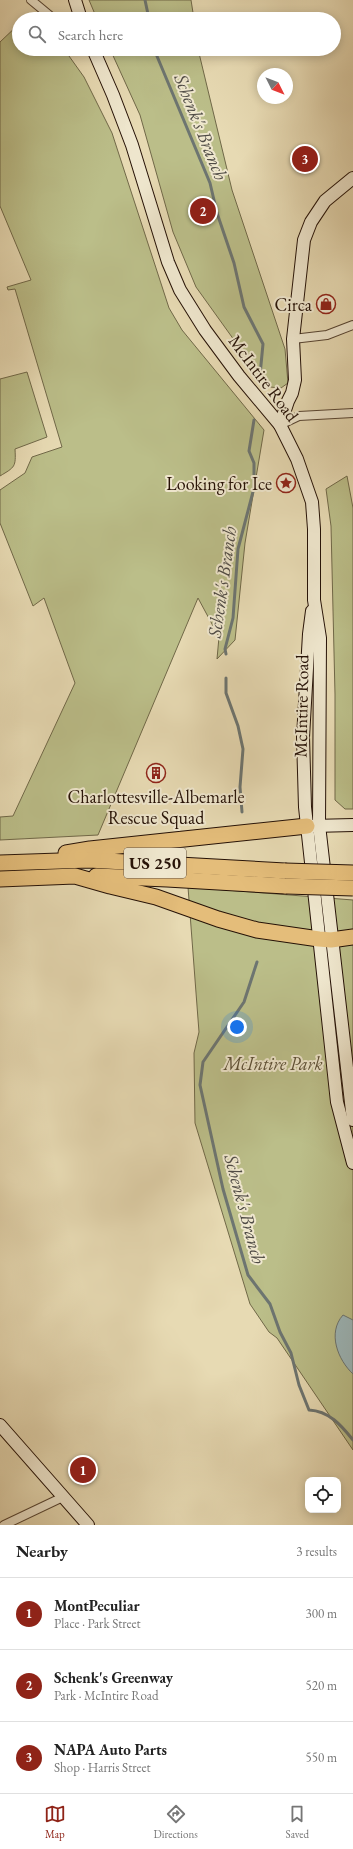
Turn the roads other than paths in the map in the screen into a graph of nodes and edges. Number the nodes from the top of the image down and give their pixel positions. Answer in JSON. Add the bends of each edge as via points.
{"nodes":[{"id":1,"x":31,"y":0,"type":"edge"},
{"id":2,"x":75,"y":0,"type":"edge"},
{"id":3,"x":46,"y":12,"type":"edge"},
{"id":4,"x":79,"y":12,"type":"edge"},
{"id":5,"x":96,"y":56,"type":"edge"},
{"id":6,"x":353,"y":178,"type":"edge"},
{"id":7,"x":353,"y":325,"type":"edge"},
{"id":8,"x":293,"y":339,"type":"junction"},
{"id":9,"x":353,"y":413,"type":"edge"},
{"id":10,"x":280,"y":425,"type":"junction"},
{"id":11,"x":353,"y":825,"type":"edge"},
{"id":12,"x":313,"y":826,"type":"junction"},
{"id":13,"x":24,"y":862,"type":"junction"},
{"id":14,"x":0,"y":863,"type":"edge"},
{"id":15,"x":353,"y":873,"type":"edge"},
{"id":16,"x":75,"y":876,"type":"junction"},
{"id":17,"x":0,"y":879,"type":"edge"},
{"id":18,"x":353,"y":888,"type":"edge"},
{"id":19,"x":353,"y":937,"type":"edge"},
{"id":20,"x":325,"y":940,"type":"junction"},
{"id":21,"x":353,"y":1120,"type":"edge"},
{"id":22,"x":353,"y":1163,"type":"edge"},
{"id":23,"x":0,"y":1425,"type":"edge"},
{"id":24,"x":63,"y":1497,"type":"junction"},
{"id":25,"x":4,"y":1525,"type":"edge"},
{"id":26,"x":88,"y":1525,"type":"edge"}],
"edges":[{"from":1,"to":3,"type":"street"},
{"from":2,"to":4,"type":"main road"},
{"from":5,"to":10,"type":"main road","name":"McIntire Road","via":[[132,145],[168,262],[180,290],[204,330]]},
{"from":6,"to":8,"type":"main road","via":[[325,201],[307,230],[300,268]]},
{"from":7,"to":8,"type":"street","via":[[327,335]]},
{"from":8,"to":10,"type":"main road","via":[[294,387]]},
{"from":9,"to":10,"type":"street","via":[[299,416]]},
{"from":10,"to":12,"type":"main road","name":"McIntire Road","via":[[297,459],[312,502],[314,600],[309,634],[303,737]]},
{"from":11,"to":12,"type":"main road"},
{"from":12,"to":13,"type":"highway","via":[[90,849]]},
{"from":12,"to":20,"type":"main road","name":"McIntire Road"},
{"from":13,"to":14,"type":"highway","number":"US 250"},
{"from":13,"to":15,"type":"highway","number":"US 250","bridge":true,"via":[[124,861]]},
{"from":16,"to":17,"type":"highway","number":"US 250"},
{"from":16,"to":18,"type":"highway","number":"US 250","bridge":true},
{"from":16,"to":20,"type":"highway","via":[[156,896],[218,919],[257,930]]},
{"from":19,"to":20,"type":"highway"},
{"from":20,"to":21,"type":"main road"},
{"from":20,"to":22,"type":"main road","via":[[337,1102]]},
{"from":23,"to":24,"type":"main road"},
{"from":24,"to":25,"type":"street"},
{"from":24,"to":26,"type":"main road"}]}
